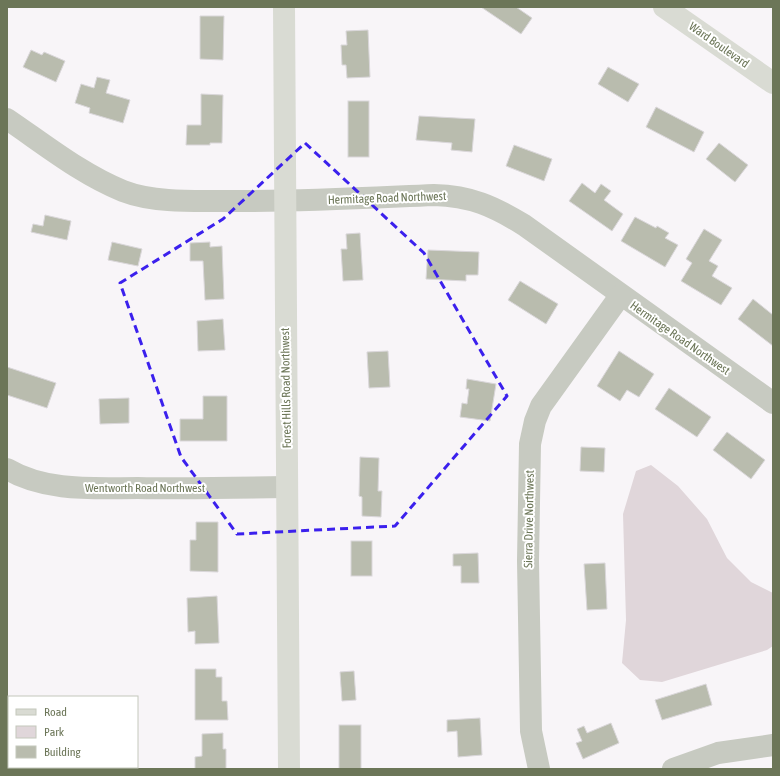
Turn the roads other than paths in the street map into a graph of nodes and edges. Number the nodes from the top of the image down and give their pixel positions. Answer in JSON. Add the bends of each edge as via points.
{"nodes":[{"id":1,"x":284,"y":7,"type":"edge"},
{"id":2,"x":675,"y":10,"type":"edge"},
{"id":3,"x":773,"y":83,"type":"edge"},
{"id":4,"x":7,"y":119,"type":"edge"},
{"id":5,"x":284,"y":202,"type":"junction"},
{"id":6,"x":620,"y":296,"type":"junction"},
{"id":7,"x":773,"y":403,"type":"edge"},
{"id":8,"x":7,"y":469,"type":"edge"},
{"id":9,"x":287,"y":487,"type":"junction"},
{"id":10,"x":773,"y":745,"type":"edge"},
{"id":11,"x":289,"y":769,"type":"edge"},
{"id":12,"x":539,"y":769,"type":"edge"},
{"id":13,"x":674,"y":769,"type":"edge"}],
"edges":[{"from":1,"to":5,"type":"main road","name":"Forest Hills Road Northwest"},
{"from":2,"to":3,"type":"main road","name":"Ward Boulevard"},
{"from":4,"to":5,"type":"street","name":"Hermitage Road Northwest","via":[[95,178],[124,191],[160,198]]},
{"from":5,"to":6,"type":"street","name":"Hermitage Road Northwest","via":[[434,196],[469,199],[501,211]]},
{"from":5,"to":9,"type":"main road","name":"Forest Hills Road Northwest"},
{"from":6,"to":7,"type":"street","name":"Hermitage Road Northwest"},
{"from":6,"to":12,"type":"street","name":"Sierra Drive Northwest","via":[[541,406],[530,444],[528,561],[531,731]]},
{"from":8,"to":9,"type":"street","name":"Wentworth Road Northwest","via":[[54,486],[180,489]]},
{"from":9,"to":11,"type":"main road","name":"Forest Hills Road Northwest"},
{"from":10,"to":13,"type":"street","via":[[718,753]]}]}
